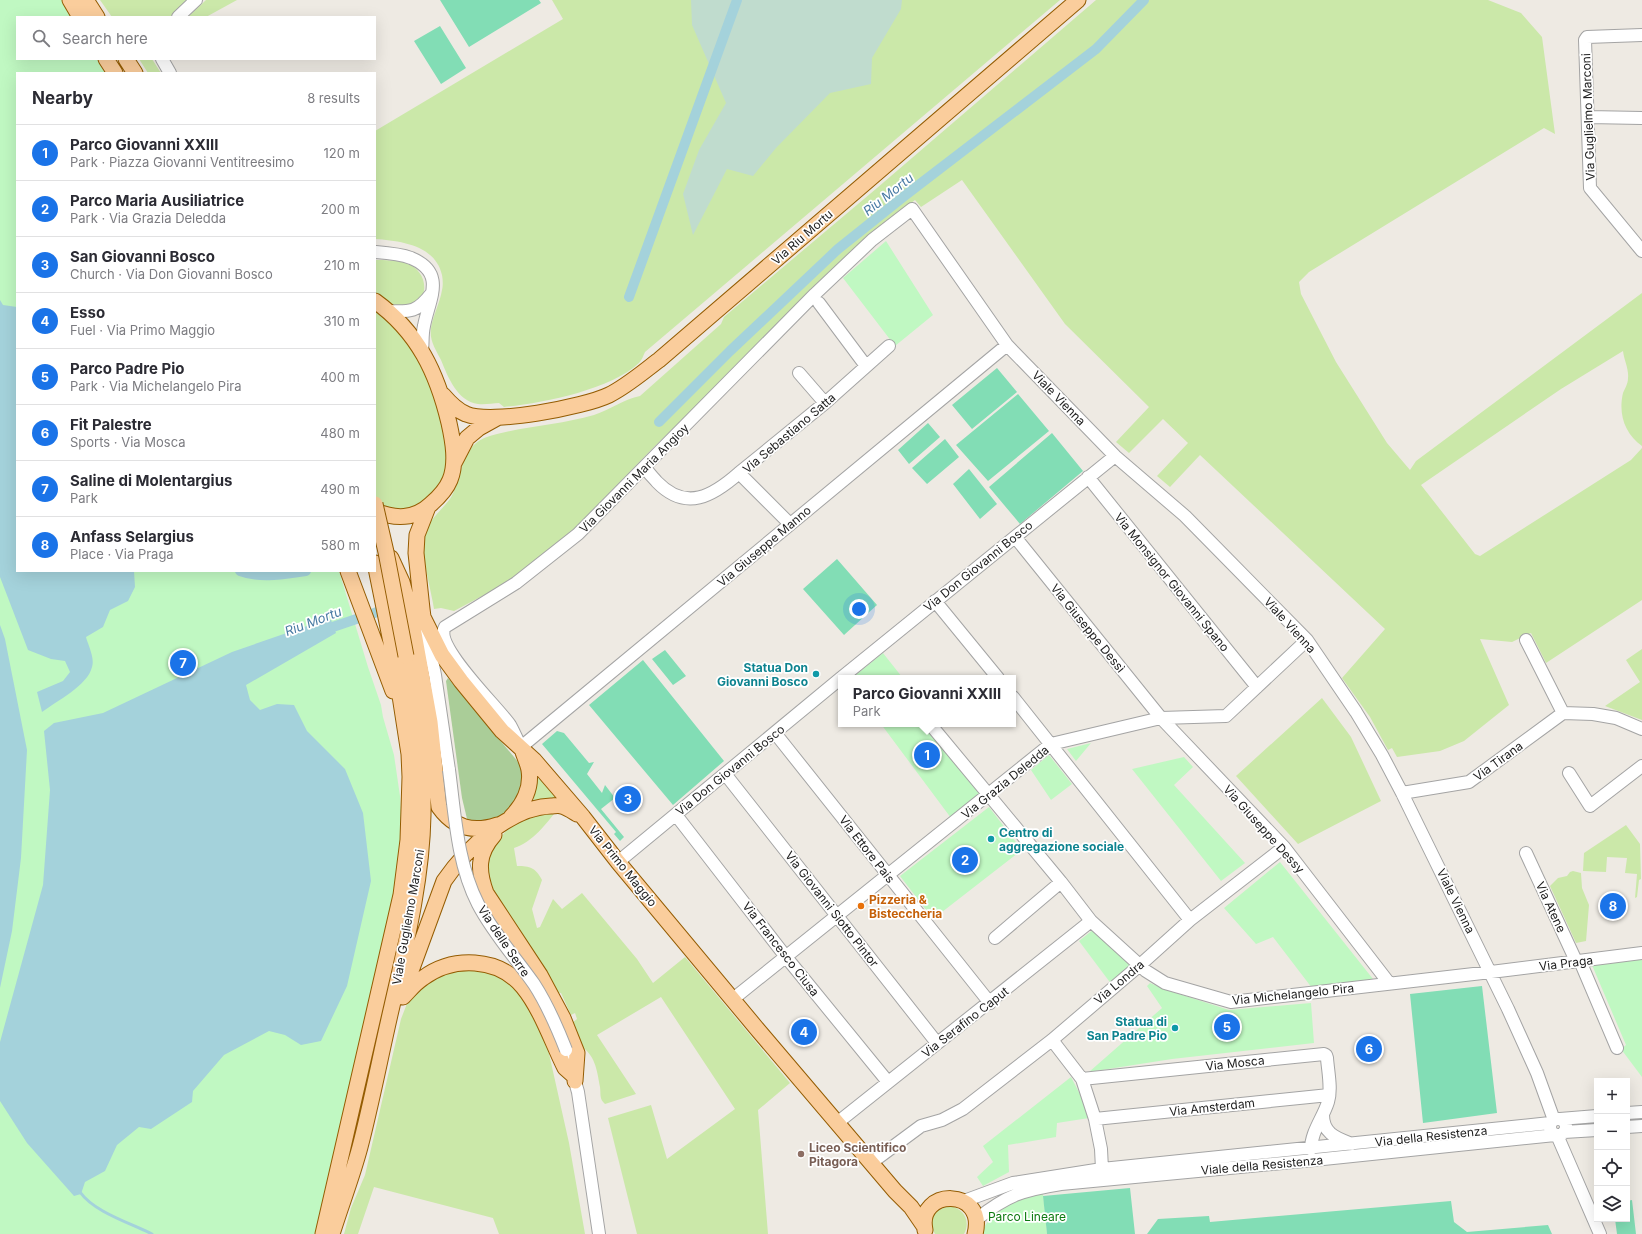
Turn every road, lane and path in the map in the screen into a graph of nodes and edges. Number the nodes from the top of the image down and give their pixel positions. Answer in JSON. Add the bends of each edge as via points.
{"nodes":[{"id":1,"x":70,"y":0,"type":"edge"},
{"id":2,"x":86,"y":0,"type":"edge"},
{"id":3,"x":196,"y":0,"type":"edge"},
{"id":4,"x":1078,"y":0,"type":"edge"},
{"id":5,"x":79,"y":16,"type":"edge"},
{"id":6,"x":96,"y":16,"type":"edge"},
{"id":7,"x":179,"y":16,"type":"edge"},
{"id":8,"x":1642,"y":35,"type":"edge"},
{"id":9,"x":107,"y":60,"type":"edge"},
{"id":10,"x":126,"y":60,"type":"edge"},
{"id":11,"x":126,"y":60,"type":"edge"},
{"id":12,"x":163,"y":60,"type":"edge"},
{"id":13,"x":114,"y":72,"type":"edge"},
{"id":14,"x":132,"y":72,"type":"edge"},
{"id":15,"x":134,"y":72,"type":"edge"},
{"id":16,"x":169,"y":72,"type":"edge"},
{"id":17,"x":1588,"y":117,"type":"junction"},
{"id":18,"x":1642,"y":118,"type":"edge"},
{"id":19,"x":912,"y":209,"type":"joint"},
{"id":20,"x":1642,"y":251,"type":"edge"},
{"id":21,"x":376,"y":252,"type":"edge"},
{"id":22,"x":434,"y":292,"type":"junction"},
{"id":23,"x":376,"y":302,"type":"edge"},
{"id":24,"x":819,"y":303,"type":"dead end"},
{"id":25,"x":389,"y":311,"type":"junction"},
{"id":26,"x":1007,"y":345,"type":"junction"},
{"id":27,"x":889,"y":346,"type":"dead end"},
{"id":28,"x":422,"y":351,"type":"junction"},
{"id":29,"x":866,"y":366,"type":"junction"},
{"id":30,"x":799,"y":372,"type":"dead end"},
{"id":31,"x":442,"y":395,"type":"junction"},
{"id":32,"x":825,"y":403,"type":"junction"},
{"id":33,"x":497,"y":418,"type":"junction"},
{"id":34,"x":1115,"y":456,"type":"junction"},
{"id":35,"x":454,"y":464,"type":"junction"},
{"id":36,"x":645,"y":467,"type":"junction"},
{"id":37,"x":739,"y":473,"type":"junction"},
{"id":38,"x":1088,"y":477,"type":"junction"},
{"id":39,"x":428,"y":507,"type":"junction"},
{"id":40,"x":377,"y":517,"type":"edge"},
{"id":41,"x":790,"y":524,"type":"junction"},
{"id":42,"x":1015,"y":538,"type":"junction"},
{"id":43,"x":376,"y":544,"type":"edge"},
{"id":44,"x":391,"y":558,"type":"junction"},
{"id":45,"x":376,"y":567,"type":"edge"},
{"id":46,"x":348,"y":572,"type":"edge"},
{"id":47,"x":935,"y":601,"type":"junction"},
{"id":48,"x":422,"y":613,"type":"junction"},
{"id":49,"x":1307,"y":640,"type":"junction"},
{"id":50,"x":1526,"y":640,"type":"dead end"},
{"id":51,"x":400,"y":657,"type":"junction"},
{"id":52,"x":845,"y":675,"type":"edge"},
{"id":53,"x":996,"y":675,"type":"edge"},
{"id":54,"x":838,"y":681,"type":"edge"},
{"id":55,"x":1257,"y":687,"type":"junction"},
{"id":56,"x":1016,"y":701,"type":"edge"},
{"id":57,"x":402,"y":712,"type":"junction"},
{"id":58,"x":1563,"y":713,"type":"junction"},
{"id":59,"x":1161,"y":718,"type":"junction"},
{"id":60,"x":932,"y":727,"type":"edge"},
{"id":61,"x":1642,"y":729,"type":"edge"},
{"id":62,"x":776,"y":733,"type":"junction"},
{"id":63,"x":1051,"y":744,"type":"junction"},
{"id":64,"x":521,"y":747,"type":"junction"},
{"id":65,"x":1642,"y":766,"type":"edge"},
{"id":66,"x":1570,"y":773,"type":"dead end"},
{"id":67,"x":726,"y":775,"type":"junction"},
{"id":68,"x":1402,"y":793,"type":"junction"},
{"id":69,"x":988,"y":795,"type":"junction"},
{"id":70,"x":676,"y":815,"type":"junction"},
{"id":71,"x":583,"y":817,"type":"junction"},
{"id":72,"x":507,"y":821,"type":"junction"},
{"id":73,"x":1284,"y":847,"type":"junction"},
{"id":74,"x":1526,"y":853,"type":"dead end"},
{"id":75,"x":618,"y":862,"type":"junction"},
{"id":76,"x":888,"y":875,"type":"junction"},
{"id":77,"x":1061,"y":882,"type":"junction"},
{"id":78,"x":837,"y":916,"type":"junction"},
{"id":79,"x":1190,"y":920,"type":"junction"},
{"id":80,"x":1091,"y":921,"type":"junction"},
{"id":81,"x":994,"y":938,"type":"dead end"},
{"id":82,"x":1642,"y":953,"type":"edge"},
{"id":83,"x":786,"y":957,"type":"junction"},
{"id":84,"x":1578,"y":961,"type":"junction"},
{"id":85,"x":1140,"y":965,"type":"junction"},
{"id":86,"x":1491,"y":972,"type":"junction"},
{"id":87,"x":1389,"y":983,"type":"junction"},
{"id":88,"x":733,"y":999,"type":"junction"},
{"id":89,"x":400,"y":1001,"type":"junction"},
{"id":90,"x":990,"y":1003,"type":"junction"},
{"id":91,"x":1052,"y":1040,"type":"junction"},
{"id":92,"x":937,"y":1043,"type":"junction"},
{"id":93,"x":1617,"y":1048,"type":"dead end"},
{"id":94,"x":575,"y":1078,"type":"junction"},
{"id":95,"x":1082,"y":1079,"type":"junction"},
{"id":96,"x":888,"y":1082,"type":"junction"},
{"id":97,"x":1329,"y":1095,"type":"junction"},
{"id":98,"x":1642,"y":1112,"type":"edge"},
{"id":99,"x":1630,"y":1113,"type":"edge"},
{"id":100,"x":1323,"y":1115,"type":"junction"},
{"id":101,"x":1594,"y":1116,"type":"edge"},
{"id":102,"x":1095,"y":1119,"type":"junction"},
{"id":103,"x":1555,"y":1121,"type":"junction"},
{"id":104,"x":837,"y":1123,"type":"junction"},
{"id":105,"x":1642,"y":1126,"type":"edge"},
{"id":106,"x":1630,"y":1127,"type":"edge"},
{"id":107,"x":1594,"y":1130,"type":"edge"},
{"id":108,"x":1559,"y":1134,"type":"junction"},
{"id":109,"x":1353,"y":1144,"type":"junction"},
{"id":110,"x":360,"y":1147,"type":"junction"},
{"id":111,"x":1312,"y":1149,"type":"junction"},
{"id":112,"x":871,"y":1163,"type":"junction"},
{"id":113,"x":1102,"y":1169,"type":"junction"},
{"id":114,"x":901,"y":1197,"type":"junction"},
{"id":115,"x":964,"y":1201,"type":"junction"},
{"id":116,"x":934,"y":1203,"type":"junction"},
{"id":117,"x":976,"y":1227,"type":"edge"},
{"id":118,"x":925,"y":1230,"type":"edge"},
{"id":119,"x":323,"y":1234,"type":"edge"},
{"id":120,"x":332,"y":1234,"type":"edge"},
{"id":121,"x":599,"y":1234,"type":"edge"},
{"id":122,"x":1600,"y":1234,"type":"edge"}],
"edges":[{"from":1,"to":5,"type":"main road"},
{"from":2,"to":6,"type":"main road"},
{"from":3,"to":7,"type":"street"},
{"from":4,"to":33,"type":"main road","name":"Via Riu Mortu","via":[[665,355],[626,385],[608,395],[564,409]]},
{"from":8,"to":17,"type":"street","name":"Via Guglielmo Marconi","via":[[1587,37],[1585,40]]},
{"from":9,"to":13,"type":"main road"},
{"from":10,"to":14,"type":"main road"},
{"from":11,"to":15,"type":"main road"},
{"from":12,"to":16,"type":"street"},
{"from":17,"to":18,"type":"street"},
{"from":17,"to":20,"type":"street","name":"Via Guglielmo Marconi","via":[[1590,188]]},
{"from":19,"to":26,"type":"street","name":"Viale Vienna"},
{"from":19,"to":36,"type":"street","name":"Via Giovanni Maria Angioy","via":[[872,240],[815,294]]},
{"from":21,"to":22,"type":"street","via":[[411,258],[421,264],[432,277]]},
{"from":22,"to":25,"type":"street","via":[[417,309],[408,312]]},
{"from":22,"to":28,"type":"street","via":[[424,327]]},
{"from":23,"to":25,"type":"main road"},
{"from":24,"to":29,"type":"street"},
{"from":25,"to":28,"type":"main road"},
{"from":26,"to":34,"type":"street","name":"Viale Vienna"},
{"from":26,"to":41,"type":"street","name":"Via Giuseppe Manno"},
{"from":27,"to":29,"type":"street","name":"Via Sebastiano Satta"},
{"from":28,"to":31,"type":"main road"},
{"from":29,"to":32,"type":"street","name":"Via Sebastiano Satta"},
{"from":30,"to":32,"type":"street"},
{"from":31,"to":33,"type":"main road","name":"Via Riu Mortu","via":[[466,414]]},
{"from":31,"to":35,"type":"main road","via":[[452,432]]},
{"from":32,"to":37,"type":"street","name":"Via Sebastiano Satta"},
{"from":33,"to":35,"type":"main road","name":"Via Riu Mortu","via":[[467,438]]},
{"from":34,"to":38,"type":"street","name":"Via Don Giovanni Bosco"},
{"from":34,"to":49,"type":"street","name":"Viale Vienna","via":[[1186,516]]},
{"from":35,"to":39,"type":"main road","via":[[450,480],[443,492]]},
{"from":36,"to":37,"type":"street","via":[[667,492],[692,498],[714,492]]},
{"from":36,"to":64,"type":"street","name":"Via Giovanni Maria Angioy","via":[[578,534],[516,583],[444,629],[444,638],[453,657],[510,725]]},
{"from":37,"to":41,"type":"street","name":"Via Sebastiano Satta"},
{"from":38,"to":42,"type":"street","name":"Via Don Giovanni Bosco"},
{"from":38,"to":55,"type":"street","name":"Via Monsignor Giovanni Spano"},
{"from":39,"to":40,"type":"main road","via":[[410,517]]},
{"from":39,"to":48,"type":"main road","name":"Via Primo Maggio","via":[[417,535],[416,553]]},
{"from":40,"to":51,"type":"main road","name":"Viale Guglielmo Marconi","bridge":true},
{"from":41,"to":64,"type":"street","name":"Via Giuseppe Manno"},
{"from":42,"to":47,"type":"street","name":"Via Don Giovanni Bosco"},
{"from":42,"to":59,"type":"street","name":"Via Giuseppe Dessì"},
{"from":43,"to":44,"type":"main road"},
{"from":44,"to":48,"type":"main road","via":[[414,590]]},
{"from":44,"to":72,"type":"main road","via":[[402,582],[410,611],[430,722],[439,807],[447,818],[459,826],[477,829]]},
{"from":45,"to":51,"type":"main road","name":"Viale Guglielmo Marconi"},
{"from":46,"to":57,"type":"main road"},
{"from":47,"to":52,"type":"street","name":"Via Don Giovanni Bosco"},
{"from":47,"to":53,"type":"street"},
{"from":48,"to":64,"type":"main road","name":"Via Primo Maggio","via":[[442,655],[461,681],[502,731]]},
{"from":48,"to":94,"type":"street","name":"Via delle Serre","bridge":true,"via":[[435,675],[457,837],[469,884],[499,938],[541,995],[566,1050]]},
{"from":49,"to":55,"type":"street","name":"Via Grazia Deledda"},
{"from":49,"to":68,"type":"street","name":"Viale Vienna","via":[[1356,712]]},
{"from":50,"to":58,"type":"street"},
{"from":51,"to":57,"type":"main road","name":"Viale Guglielmo Marconi"},
{"from":51,"to":110,"type":"main road","name":"Viale Guglielmo Marconi","via":[[413,695],[421,753],[423,817],[420,855],[399,973]]},
{"from":54,"to":62,"type":"street","name":"Via Don Giovanni Bosco"},
{"from":55,"to":59,"type":"street","name":"Via Grazia Deledda","via":[[1226,716]]},
{"from":56,"to":63,"type":"street"},
{"from":57,"to":119,"type":"main road","name":"Viale Guglielmo Marconi","via":[[410,777],[408,840],[401,895]]},
{"from":58,"to":61,"type":"street","via":[[1616,718]]},
{"from":58,"to":68,"type":"street","name":"Via Tirana","via":[[1470,782]]},
{"from":59,"to":63,"type":"street","name":"Via Grazia Deledda"},
{"from":59,"to":73,"type":"street","name":"Via Giuseppe Dessy"},
{"from":60,"to":69,"type":"street","name":"Via Michelangelo Pira"},
{"from":62,"to":67,"type":"street","name":"Via Don Giovanni Bosco"},
{"from":62,"to":76,"type":"street","name":"Via Ettore Pais"},
{"from":63,"to":69,"type":"street","name":"Via Grazia Deledda"},
{"from":63,"to":79,"type":"street"},
{"from":64,"to":71,"type":"main road","name":"Via Primo Maggio"},
{"from":64,"to":72,"type":"main road","via":[[529,770],[526,796]]},
{"from":65,"to":66,"type":"street","via":[[1590,806]]},
{"from":67,"to":70,"type":"street","name":"Via Don Giovanni Bosco"},
{"from":67,"to":78,"type":"street","name":"Via Giovanni Siotto Pintor"},
{"from":68,"to":86,"type":"street","name":"Viale Vienna"},
{"from":69,"to":76,"type":"street","name":"Via Grazia Deledda"},
{"from":69,"to":77,"type":"street","name":"Via Michelangelo Pira"},
{"from":70,"to":75,"type":"street","name":"Via Don Giovanni Bosco"},
{"from":70,"to":83,"type":"street","name":"Via Francesco Ciusa"},
{"from":71,"to":72,"type":"main road","via":[[561,806],[542,806]]},
{"from":71,"to":75,"type":"main road","name":"Via Primo Maggio"},
{"from":72,"to":89,"type":"main road","via":[[466,853],[444,881]]},
{"from":72,"to":94,"type":"main road","via":[[484,850],[481,857],[481,878],[486,893],[540,975],[563,1018],[577,1053]]},
{"from":73,"to":79,"type":"street","name":"Via Londra"},
{"from":73,"to":87,"type":"street","name":"Via Giuseppe Dessy"},
{"from":74,"to":84,"type":"street","name":"Via Atene"},
{"from":75,"to":88,"type":"main road","name":"Via Primo Maggio"},
{"from":76,"to":78,"type":"street","name":"Via Grazia Deledda"},
{"from":76,"to":90,"type":"street","name":"Via Ettore Pais"},
{"from":77,"to":80,"type":"street","name":"Via Michelangelo Pira"},
{"from":77,"to":81,"type":"street"},
{"from":78,"to":83,"type":"street","name":"Via Grazia Deledda"},
{"from":78,"to":92,"type":"street","name":"Via Giovanni Siotto Pintor"},
{"from":79,"to":85,"type":"street","name":"Via Londra"},
{"from":80,"to":85,"type":"street","name":"Via Michelangelo Pira"},
{"from":80,"to":90,"type":"street","name":"Via Serafino Caput"},
{"from":82,"to":84,"type":"street","name":"Via Praga"},
{"from":83,"to":88,"type":"street","name":"Via Grazia Deledda"},
{"from":83,"to":96,"type":"street","name":"Via Francesco Ciusa"},
{"from":84,"to":86,"type":"street","name":"Via Praga"},
{"from":84,"to":93,"type":"street","name":"Via Atene"},
{"from":85,"to":87,"type":"street","name":"Via Michelangelo Pira","via":[[1165,983],[1231,1002]]},
{"from":85,"to":91,"type":"street","name":"Via Londra"},
{"from":86,"to":87,"type":"street","name":"Via Michelangelo Pira"},
{"from":86,"to":103,"type":"street","name":"Viale Vienna","via":[[1537,1073]]},
{"from":88,"to":104,"type":"main road","name":"Via Primo Maggio"},
{"from":89,"to":94,"type":"main road","via":[[422,978],[444,967],[470,962],[493,967],[508,974],[534,1003],[565,1068]]},
{"from":89,"to":110,"type":"main road"},
{"from":90,"to":92,"type":"street","name":"Via Serafino Caput"},
{"from":91,"to":95,"type":"street"},
{"from":91,"to":112,"type":"street","name":"Via Londra","via":[[963,1109],[942,1120],[921,1126]]},
{"from":92,"to":96,"type":"street","name":"Via Serafino Caput"},
{"from":94,"to":121,"type":"street","name":"Via delle Serre"},
{"from":95,"to":97,"type":"street","name":"Via Mosca","via":[[1324,1054],[1327,1058]]},
{"from":95,"to":102,"type":"street"},
{"from":96,"to":104,"type":"street","name":"Via Serafino Caput"},
{"from":97,"to":100,"type":"street","name":"Via Mosca"},
{"from":97,"to":102,"type":"street","name":"Via Amsterdam"},
{"from":98,"to":99,"type":"street"},
{"from":100,"to":109,"type":"street","via":[[1324,1126],[1331,1134]]},
{"from":100,"to":111,"type":"street","name":"Via Mosca","via":[[1311,1141]]},
{"from":101,"to":103,"type":"street","name":"Via della Resistenza"},
{"from":102,"to":113,"type":"street"},
{"from":103,"to":108,"type":"street","name":"Viale Vienna","via":[[1550,1130]]},
{"from":103,"to":109,"type":"street","name":"Via della Resistenza"},
{"from":104,"to":112,"type":"main road","name":"Via Primo Maggio"},
{"from":105,"to":106,"type":"street"},
{"from":107,"to":108,"type":"street","name":"Viale della Resistenza"},
{"from":108,"to":117,"type":"street","name":"Viale della Resistenza","via":[[1035,1188],[995,1205]]},
{"from":108,"to":122,"type":"street"},
{"from":109,"to":111,"type":"street","name":"Via della Resistenza"},
{"from":110,"to":120,"type":"main road","name":"Viale Guglielmo Marconi"},
{"from":111,"to":113,"type":"street","name":"Viale della Resistenza"},
{"from":112,"to":114,"type":"main road","name":"Via Primo Maggio"},
{"from":113,"to":115,"type":"street","name":"Viale della Resistenza","via":[[1013,1182]]},
{"from":114,"to":116,"type":"main road","via":[[917,1203]]},
{"from":114,"to":118,"type":"main road","name":"Via Primo Maggio","via":[[915,1212]]},
{"from":115,"to":116,"type":"main road","via":[[949,1198]]},
{"from":115,"to":117,"type":"main road","via":[[972,1209]]},
{"from":116,"to":118,"type":"main road","via":[[926,1214]]}]}
